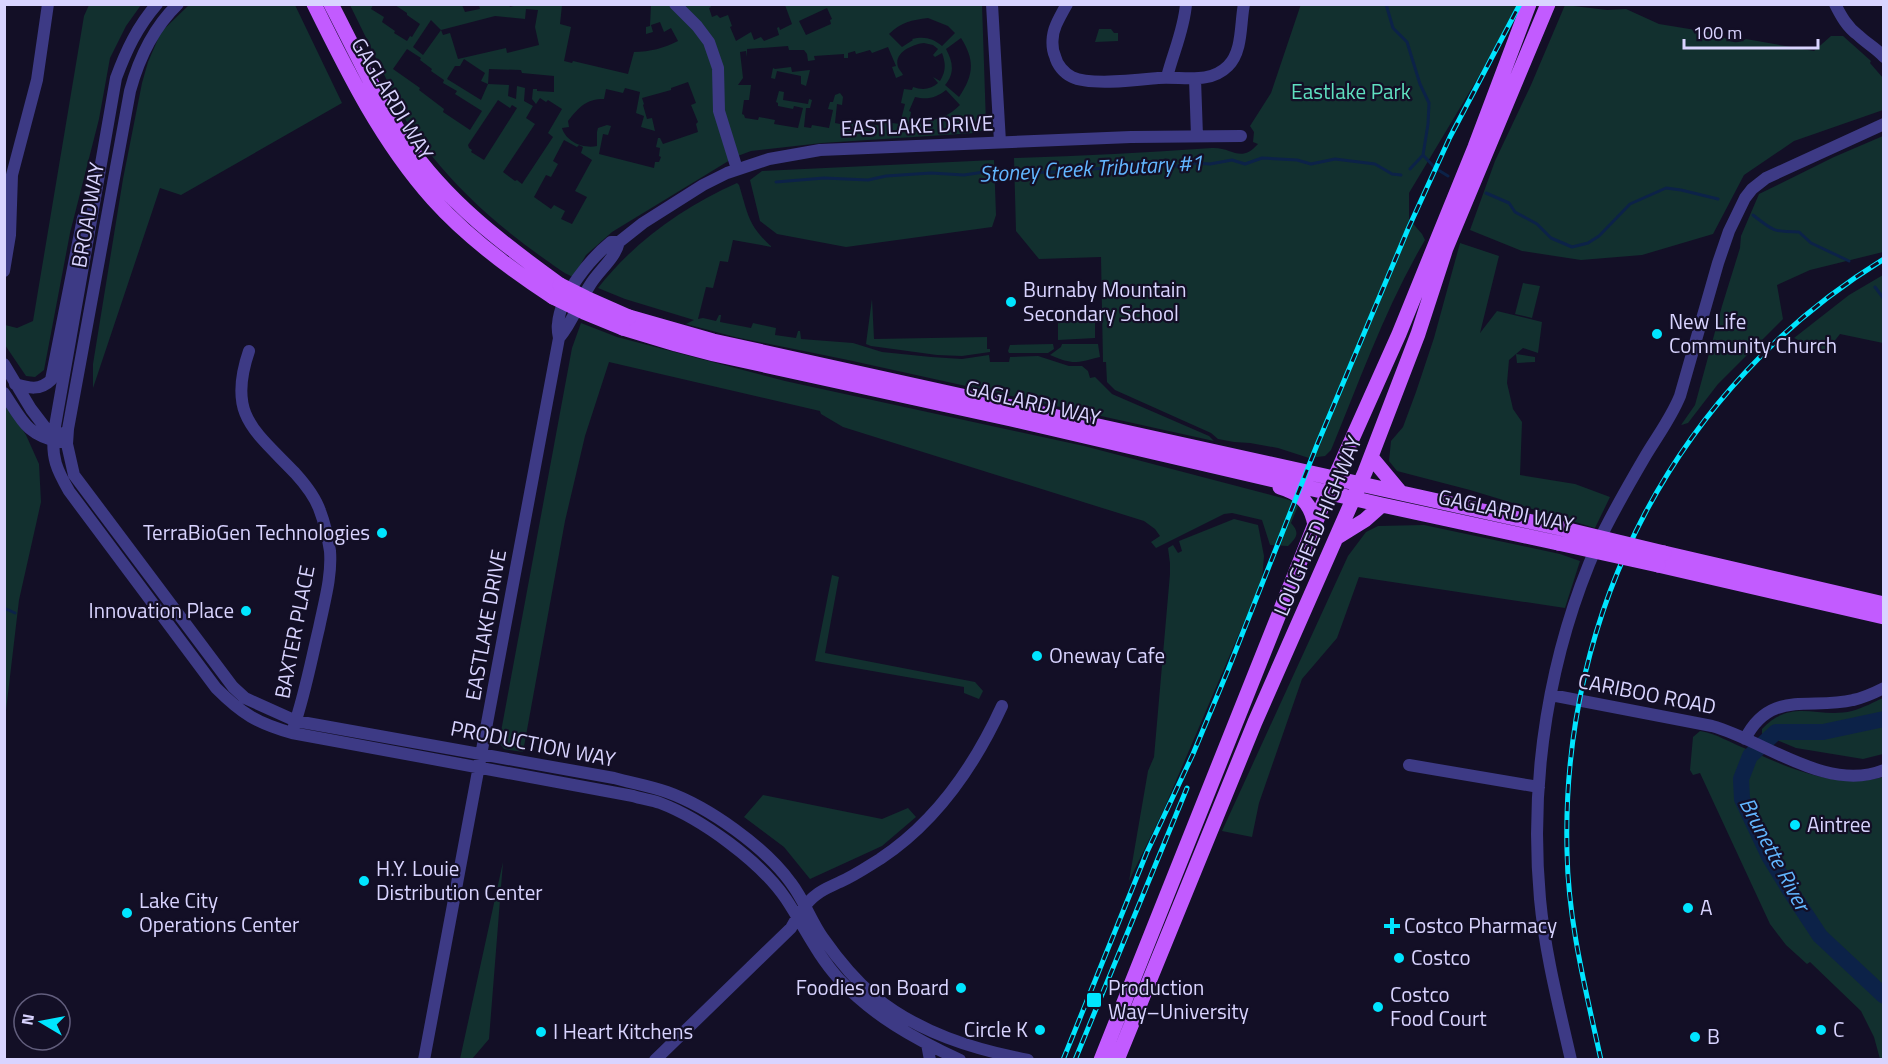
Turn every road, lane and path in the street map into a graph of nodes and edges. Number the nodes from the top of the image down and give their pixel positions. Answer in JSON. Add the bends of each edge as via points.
{"nodes":[{"id":1,"x":48,"y":4,"type":"edge"},
{"id":2,"x":157,"y":4,"type":"edge"},
{"id":3,"x":178,"y":4,"type":"edge"},
{"id":4,"x":314,"y":4,"type":"edge"},
{"id":5,"x":331,"y":4,"type":"edge"},
{"id":6,"x":675,"y":4,"type":"edge"},
{"id":7,"x":992,"y":4,"type":"edge"},
{"id":8,"x":1067,"y":4,"type":"edge"},
{"id":9,"x":1186,"y":4,"type":"edge"},
{"id":10,"x":1244,"y":4,"type":"edge"},
{"id":11,"x":1529,"y":4,"type":"edge"},
{"id":12,"x":1548,"y":4,"type":"edge"},
{"id":13,"x":1835,"y":4,"type":"edge"},
{"id":14,"x":1884,"y":57,"type":"edge"},
{"id":15,"x":1167,"y":77,"type":"junction"},
{"id":16,"x":1195,"y":79,"type":"junction"},
{"id":17,"x":1884,"y":124,"type":"edge"},
{"id":18,"x":1197,"y":136,"type":"junction"},
{"id":19,"x":1241,"y":136,"type":"dead end"},
{"id":20,"x":1000,"y":142,"type":"junction"},
{"id":21,"x":737,"y":169,"type":"junction"},
{"id":22,"x":95,"y":193,"type":"junction"},
{"id":23,"x":1456,"y":208,"type":"junction"},
{"id":24,"x":1441,"y":245,"type":"junction"},
{"id":25,"x":4,"y":271,"type":"edge"},
{"id":26,"x":557,"y":291,"type":"junction"},
{"id":27,"x":626,"y":322,"type":"junction"},
{"id":28,"x":249,"y":351,"type":"dead end"},
{"id":29,"x":4,"y":364,"type":"edge"},
{"id":30,"x":15,"y":384,"type":"junction"},
{"id":31,"x":4,"y":393,"type":"edge"},
{"id":32,"x":60,"y":438,"type":"junction"},
{"id":33,"x":1371,"y":457,"type":"junction"},
{"id":34,"x":1241,"y":472,"type":"junction"},
{"id":35,"x":1331,"y":486,"type":"junction"},
{"id":36,"x":1356,"y":492,"type":"junction"},
{"id":37,"x":1401,"y":493,"type":"junction"},
{"id":38,"x":1382,"y":505,"type":"junction"},
{"id":39,"x":1315,"y":525,"type":"junction"},
{"id":40,"x":1561,"y":536,"type":"junction"},
{"id":41,"x":1336,"y":538,"type":"junction"},
{"id":42,"x":1661,"y":559,"type":"junction"},
{"id":43,"x":1884,"y":604,"type":"edge"},
{"id":44,"x":1884,"y":617,"type":"edge"},
{"id":45,"x":1884,"y":688,"type":"edge"},
{"id":46,"x":1551,"y":695,"type":"junction"},
{"id":47,"x":1002,"y":706,"type":"dead end"},
{"id":48,"x":296,"y":721,"type":"junction"},
{"id":49,"x":292,"y":733,"type":"junction"},
{"id":50,"x":1745,"y":739,"type":"junction"},
{"id":51,"x":482,"y":753,"type":"junction"},
{"id":52,"x":1410,"y":765,"type":"dead end"},
{"id":53,"x":479,"y":768,"type":"junction"},
{"id":54,"x":1884,"y":770,"type":"edge"},
{"id":55,"x":1539,"y":787,"type":"junction"},
{"id":56,"x":806,"y":906,"type":"junction"},
{"id":57,"x":797,"y":916,"type":"junction"},
{"id":58,"x":927,"y":1044,"type":"junction"},
{"id":59,"x":964,"y":1044,"type":"junction"},
{"id":60,"x":1120,"y":1058,"type":"edge"},
{"id":61,"x":424,"y":1059,"type":"edge"},
{"id":62,"x":655,"y":1059,"type":"edge"},
{"id":63,"x":930,"y":1059,"type":"edge"},
{"id":64,"x":955,"y":1059,"type":"edge"},
{"id":65,"x":1028,"y":1059,"type":"edge"},
{"id":66,"x":1101,"y":1059,"type":"edge"},
{"id":67,"x":1571,"y":1059,"type":"edge"}],
"edges":[{"from":1,"to":25,"type":"street","via":[[38,80],[12,175]]},
{"from":2,"to":22,"type":"street","name":"BROADWAY","via":[[127,48],[116,78]]},
{"from":3,"to":32,"type":"street","name":"BROADWAY","via":[[150,39],[130,91]]},
{"from":4,"to":26,"type":"main road","name":"GAGLARDI WAY","via":[[361,96],[414,176],[480,244],[524,278]]},
{"from":5,"to":26,"type":"main road","name":"GAGLARDI WAY","via":[[407,143],[451,196]]},
{"from":6,"to":21,"type":"street","via":[[701,23],[709,42],[722,86],[715,112]]},
{"from":7,"to":20,"type":"street"},
{"from":8,"to":15,"type":"street","via":[[1055,26],[1053,49],[1058,64],[1069,75],[1086,80],[1130,81]]},
{"from":9,"to":15,"type":"street","via":[[1185,21]]},
{"from":10,"to":16,"type":"street","via":[[1234,58],[1215,75]]},
{"from":11,"to":23,"type":"main road","name":"LOUGHEED HIGHWAY"},
{"from":12,"to":23,"type":"main road","name":"LOUGHEED HIGHWAY"},
{"from":13,"to":14,"type":"street","via":[[1856,34]]},
{"from":15,"to":16,"type":"street"},
{"from":16,"to":18,"type":"street"},
{"from":17,"to":46,"type":"street","via":[[1766,178],[1745,198],[1720,257],[1680,396],[1598,543],[1569,623]]},
{"from":18,"to":19,"type":"street","name":"EASTLAKE DRIVE"},
{"from":18,"to":20,"type":"street","name":"EASTLAKE DRIVE"},
{"from":20,"to":21,"type":"street","name":"EASTLAKE DRIVE","via":[[820,150]]},
{"from":21,"to":51,"type":"street","name":"EASTLAKE DRIVE","via":[[703,185],[619,242],[617,251],[591,283],[559,338]]},
{"from":22,"to":30,"type":"street","via":[[81,224],[51,380],[38,388]]},
{"from":22,"to":32,"type":"street","name":"BROADWAY"},
{"from":23,"to":24,"type":"main road","name":"LOUGHEED HIGHWAY"},
{"from":24,"to":33,"type":"main road","name":"LOUGHEED HIGHWAY","via":[[1418,334]]},
{"from":24,"to":35,"type":"main road","name":"LOUGHEED HIGHWAY"},
{"from":26,"to":27,"type":"main road","name":"GAGLARDI WAY","bridge":true,"via":[[586,298]]},
{"from":27,"to":34,"type":"main road","name":"GAGLARDI WAY","via":[[676,344],[714,354]]},
{"from":27,"to":35,"type":"main road","name":"GAGLARDI WAY"},
{"from":28,"to":48,"type":"street","name":"BAXTER PLACE","via":[[240,394],[244,414],[311,492],[320,508],[330,553],[325,599]]},
{"from":29,"to":30,"type":"street"},
{"from":30,"to":32,"type":"street","via":[[47,430]]},
{"from":31,"to":32,"type":"street","via":[[28,429],[41,438]]},
{"from":32,"to":48,"type":"street","name":"PRODUCTION WAY","via":[[74,475],[233,687],[245,698]]},
{"from":32,"to":49,"type":"street","name":"PRODUCTION WAY","via":[[53,454],[69,491],[216,688],[242,713]]},
{"from":33,"to":36,"type":"main road","name":"LOUGHEED HIGHWAY"},
{"from":33,"to":37,"type":"main road"},
{"from":34,"to":35,"type":"main road","name":"GAGLARDI WAY"},
{"from":34,"to":39,"type":"main road","via":[[1291,490],[1308,504]]},
{"from":35,"to":36,"type":"main road","name":"GAGLARDI WAY"},
{"from":35,"to":39,"type":"main road","name":"LOUGHEED HIGHWAY"},
{"from":36,"to":37,"type":"main road","name":"GAGLARDI WAY"},
{"from":36,"to":38,"type":"main road","name":"GAGLARDI WAY"},
{"from":36,"to":41,"type":"main road","name":"LOUGHEED HIGHWAY"},
{"from":37,"to":40,"type":"main road","name":"GAGLARDI WAY"},
{"from":38,"to":40,"type":"main road","name":"GAGLARDI WAY"},
{"from":38,"to":41,"type":"main road"},
{"from":39,"to":66,"type":"main road","name":"LOUGHEED HIGHWAY"},
{"from":40,"to":42,"type":"main road","name":"GAGLARDI WAY","bridge":true},
{"from":41,"to":60,"type":"main road","name":"LOUGHEED HIGHWAY","via":[[1255,722]]},
{"from":42,"to":43,"type":"main road","name":"GAGLARDI WAY"},
{"from":42,"to":44,"type":"main road","name":"GAGLARDI WAY"},
{"from":45,"to":50,"type":"street","via":[[1852,700],[1782,706],[1752,725]]},
{"from":46,"to":50,"type":"street","name":"CARIBOO ROAD","via":[[1686,720]]},
{"from":46,"to":55,"type":"street"},
{"from":47,"to":56,"type":"street","via":[[969,769],[935,812],[881,859],[817,894]]},
{"from":48,"to":49,"type":"street","name":"BAXTER PLACE"},
{"from":48,"to":51,"type":"street","name":"PRODUCTION WAY"},
{"from":49,"to":53,"type":"street","name":"PRODUCTION WAY"},
{"from":50,"to":54,"type":"street","name":"CARIBOO ROAD","via":[[1811,767],[1845,774]]},
{"from":51,"to":53,"type":"street","name":"EASTLAKE DRIVE"},
{"from":51,"to":56,"type":"street","name":"PRODUCTION WAY","via":[[626,781],[683,799],[714,816],[761,851]]},
{"from":52,"to":55,"type":"street"},
{"from":53,"to":57,"type":"street","name":"PRODUCTION WAY","via":[[660,803],[722,837],[755,863]]},
{"from":53,"to":61,"type":"street","name":"EASTLAKE DRIVE"},
{"from":55,"to":67,"type":"street","via":[[1540,899]]},
{"from":56,"to":57,"type":"street"},
{"from":56,"to":59,"type":"street","name":"PRODUCTION WAY","via":[[822,937],[874,996],[929,1031]]},
{"from":57,"to":58,"type":"street","name":"PRODUCTION WAY","via":[[818,954],[852,992],[891,1024]]},
{"from":57,"to":62,"type":"street","via":[[791,928]]},
{"from":58,"to":63,"type":"street"},
{"from":58,"to":64,"type":"street","name":"PRODUCTION WAY"},
{"from":59,"to":64,"type":"street"},
{"from":59,"to":65,"type":"street","name":"PRODUCTION WAY"}]}
